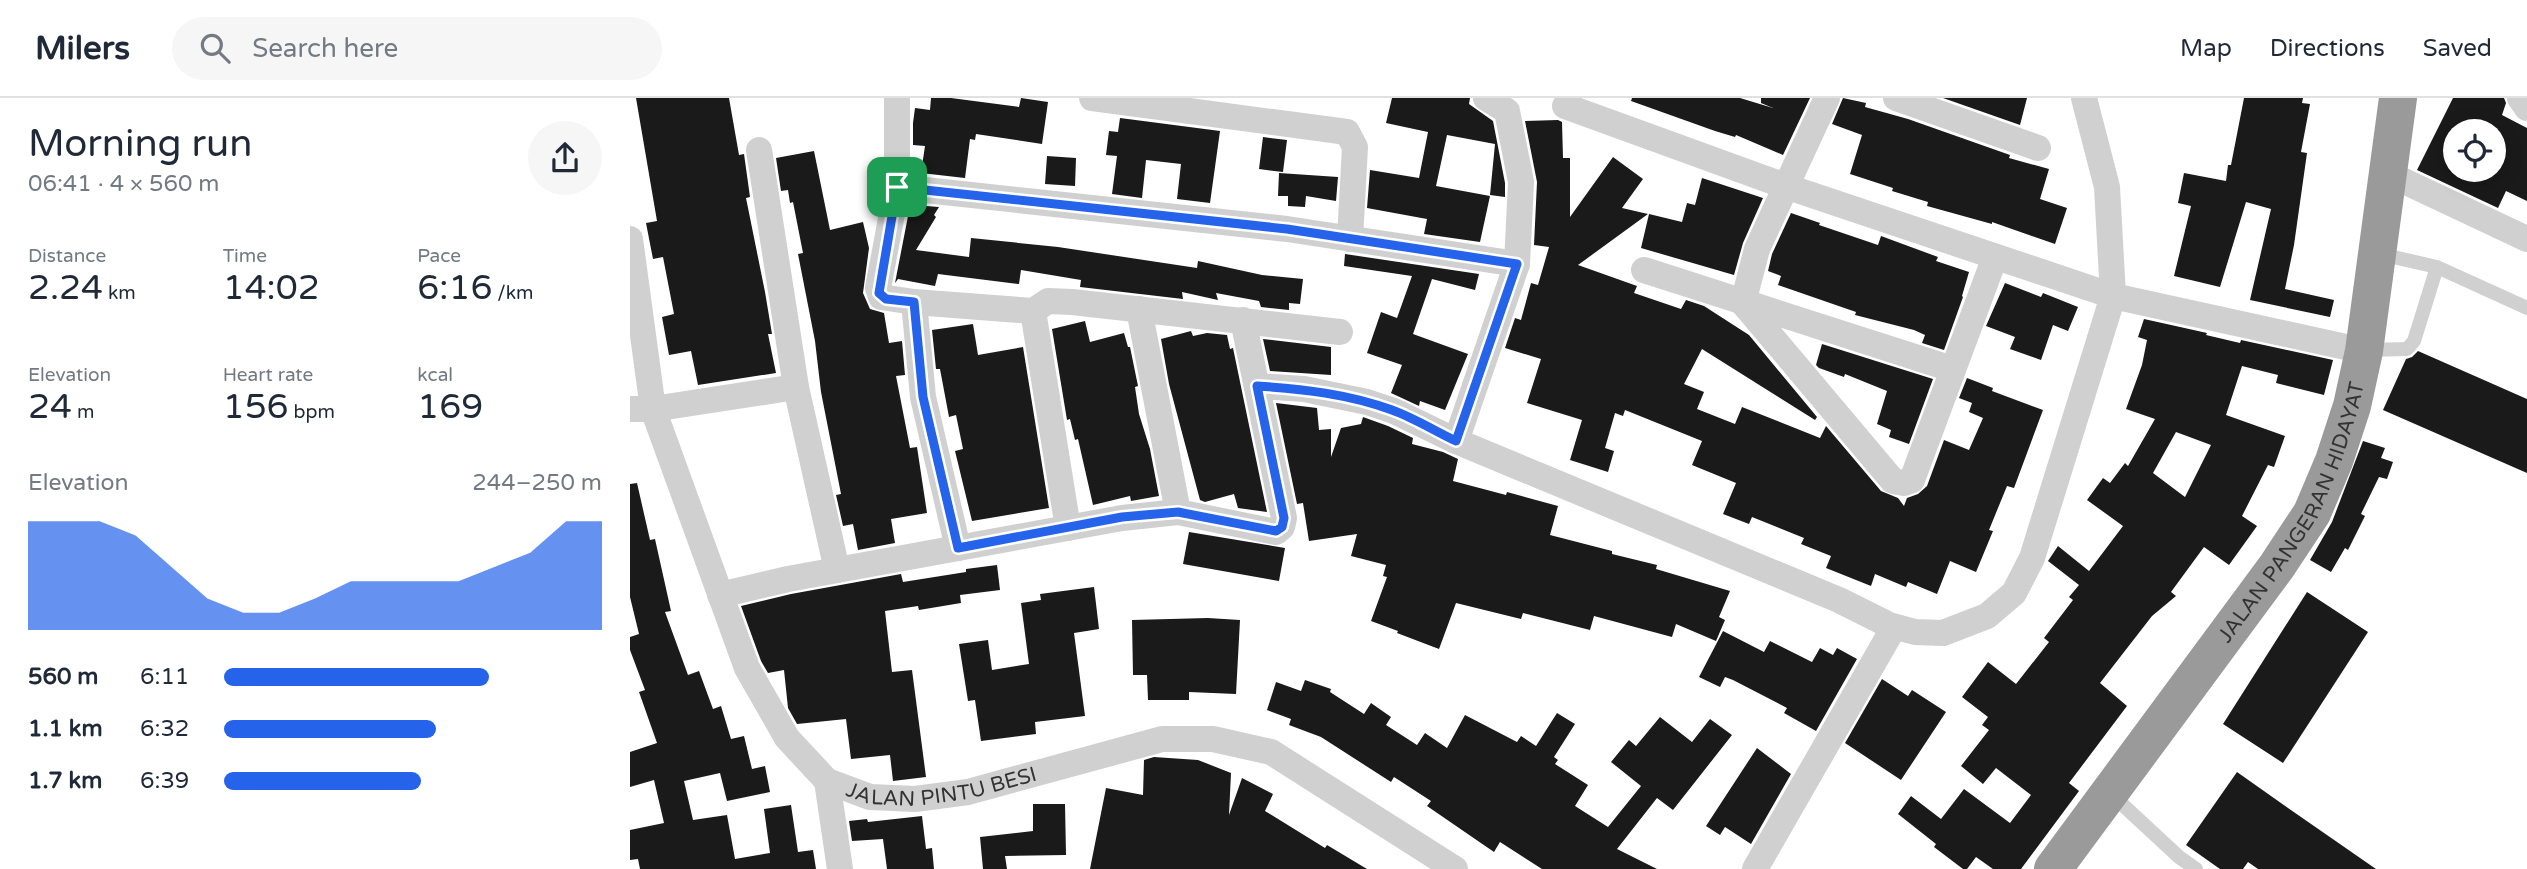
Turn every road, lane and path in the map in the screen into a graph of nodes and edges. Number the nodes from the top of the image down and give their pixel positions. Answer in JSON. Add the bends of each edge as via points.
{"nodes":[{"id":1,"x":897,"y":98,"type":"edge"},
{"id":2,"x":1092,"y":98,"type":"edge"},
{"id":3,"x":1486,"y":98,"type":"edge"},
{"id":4,"x":1827,"y":98,"type":"edge"},
{"id":5,"x":2084,"y":98,"type":"edge"},
{"id":6,"x":2398,"y":98,"type":"edge"},
{"id":7,"x":2520,"y":98,"type":"edge"},
{"id":8,"x":1913,"y":101,"type":"edge"},
{"id":9,"x":1565,"y":106,"type":"dead end"},
{"id":10,"x":2527,"y":108,"type":"edge"},
{"id":11,"x":2038,"y":148,"type":"dead end"},
{"id":12,"x":759,"y":150,"type":"dead end"},
{"id":13,"x":2389,"y":174,"type":"junction"},
{"id":14,"x":1785,"y":186,"type":"junction"},
{"id":15,"x":897,"y":187,"type":"junction"},
{"id":16,"x":630,"y":239,"type":"edge"},
{"id":17,"x":1350,"y":239,"type":"junction"},
{"id":18,"x":2527,"y":239,"type":"edge"},
{"id":19,"x":2379,"y":254,"type":"junction"},
{"id":20,"x":1995,"y":257,"type":"junction"},
{"id":21,"x":1517,"y":264,"type":"junction"},
{"id":22,"x":2437,"y":267,"type":"junction"},
{"id":23,"x":1644,"y":270,"type":"dead end"},
{"id":24,"x":632,"y":281,"type":"edge"},
{"id":25,"x":2113,"y":296,"type":"junction"},
{"id":26,"x":914,"y":302,"type":"junction"},
{"id":27,"x":1743,"y":303,"type":"junction"},
{"id":28,"x":2527,"y":308,"type":"edge"},
{"id":29,"x":1139,"y":309,"type":"junction"},
{"id":30,"x":1033,"y":311,"type":"junction"},
{"id":31,"x":1243,"y":320,"type":"junction"},
{"id":32,"x":1340,"y":332,"type":"dead end"},
{"id":33,"x":2364,"y":351,"type":"junction"},
{"id":34,"x":1951,"y":369,"type":"junction"},
{"id":35,"x":1257,"y":386,"type":"junction"},
{"id":36,"x":796,"y":387,"type":"junction"},
{"id":37,"x":641,"y":409,"type":"edge"},
{"id":38,"x":1456,"y":441,"type":"junction"},
{"id":39,"x":1178,"y":512,"type":"junction"},
{"id":40,"x":1068,"y":527,"type":"junction"},
{"id":41,"x":958,"y":548,"type":"junction"},
{"id":42,"x":837,"y":570,"type":"junction"},
{"id":43,"x":720,"y":595,"type":"junction"},
{"id":44,"x":1894,"y":627,"type":"junction"},
{"id":45,"x":827,"y":781,"type":"junction"},
{"id":46,"x":2109,"y":792,"type":"junction"},
{"id":47,"x":840,"y":869,"type":"edge"},
{"id":48,"x":1453,"y":869,"type":"edge"},
{"id":49,"x":1755,"y":869,"type":"edge"},
{"id":50,"x":2053,"y":869,"type":"edge"},
{"id":51,"x":2196,"y":869,"type":"edge"}],
"edges":[{"from":1,"to":15,"type":"street"},
{"from":2,"to":17,"type":"street","via":[[1347,132],[1354,147]]},
{"from":3,"to":21,"type":"street","via":[[1507,111],[1521,182]]},
{"from":4,"to":14,"type":"street"},
{"from":5,"to":25,"type":"street","via":[[2107,187]]},
{"from":6,"to":13,"type":"highway","name":"JALAN PANGERAN HIDAYAT"},
{"from":7,"to":10,"type":"street"},
{"from":8,"to":11,"type":"street"},
{"from":9,"to":14,"type":"street"},
{"from":12,"to":36,"type":"street"},
{"from":13,"to":18,"type":"street"},
{"from":13,"to":19,"type":"highway","name":"JALAN PANGERAN HIDAYAT"},
{"from":14,"to":20,"type":"street"},
{"from":14,"to":27,"type":"street","via":[[1757,248]]},
{"from":15,"to":17,"type":"street"},
{"from":15,"to":26,"type":"street","via":[[879,293],[886,299]]},
{"from":16,"to":24,"type":"street","name":"JALAN PINTU BESI"},
{"from":17,"to":21,"type":"street"},
{"from":19,"to":22,"type":"lane"},
{"from":19,"to":33,"type":"highway","name":"JALAN PANGERAN HIDAYAT"},
{"from":20,"to":25,"type":"street"},
{"from":20,"to":34,"type":"street"},
{"from":21,"to":38,"type":"street"},
{"from":22,"to":28,"type":"lane"},
{"from":22,"to":33,"type":"lane","via":[[2414,341],[2407,349]]},
{"from":23,"to":27,"type":"street"},
{"from":24,"to":37,"type":"street","name":"JALAN PINTU BESI"},
{"from":25,"to":33,"type":"street"},
{"from":25,"to":44,"type":"street","via":[[2032,558],[2014,593],[1987,616],[1943,633]]},
{"from":26,"to":30,"type":"street"},
{"from":26,"to":41,"type":"street","via":[[923,397]]},
{"from":27,"to":34,"type":"street"},
{"from":27,"to":34,"type":"street","via":[[1893,481],[1912,480]]},
{"from":29,"to":30,"type":"street","via":[[1048,301]]},
{"from":29,"to":31,"type":"street"},
{"from":29,"to":39,"type":"street"},
{"from":30,"to":40,"type":"street"},
{"from":31,"to":32,"type":"street"},
{"from":31,"to":35,"type":"street"},
{"from":33,"to":46,"type":"highway","name":"JALAN PANGERAN HIDAYAT","via":[[2352,406],[2312,513]]},
{"from":35,"to":38,"type":"street","via":[[1304,389],[1367,402]]},
{"from":35,"to":39,"type":"street","via":[[1284,518],[1282,527],[1276,531]]},
{"from":36,"to":37,"type":"street"},
{"from":36,"to":42,"type":"street"},
{"from":37,"to":43,"type":"street","name":"JALAN PINTU BESI"},
{"from":38,"to":44,"type":"street"},
{"from":39,"to":40,"type":"street"},
{"from":40,"to":41,"type":"street"},
{"from":41,"to":42,"type":"street"},
{"from":42,"to":43,"type":"street"},
{"from":43,"to":45,"type":"street","name":"JALAN PINTU BESI","via":[[747,667],[787,738]]},
{"from":44,"to":49,"type":"street"},
{"from":45,"to":47,"type":"street"},
{"from":45,"to":48,"type":"street","name":"JALAN PINTU BESI","via":[[870,797],[915,799],[968,792],[1163,739],[1213,738],[1271,752]]},
{"from":46,"to":50,"type":"highway","name":"JALAN PANGERAN HIDAYAT"},
{"from":46,"to":51,"type":"lane"}]}
